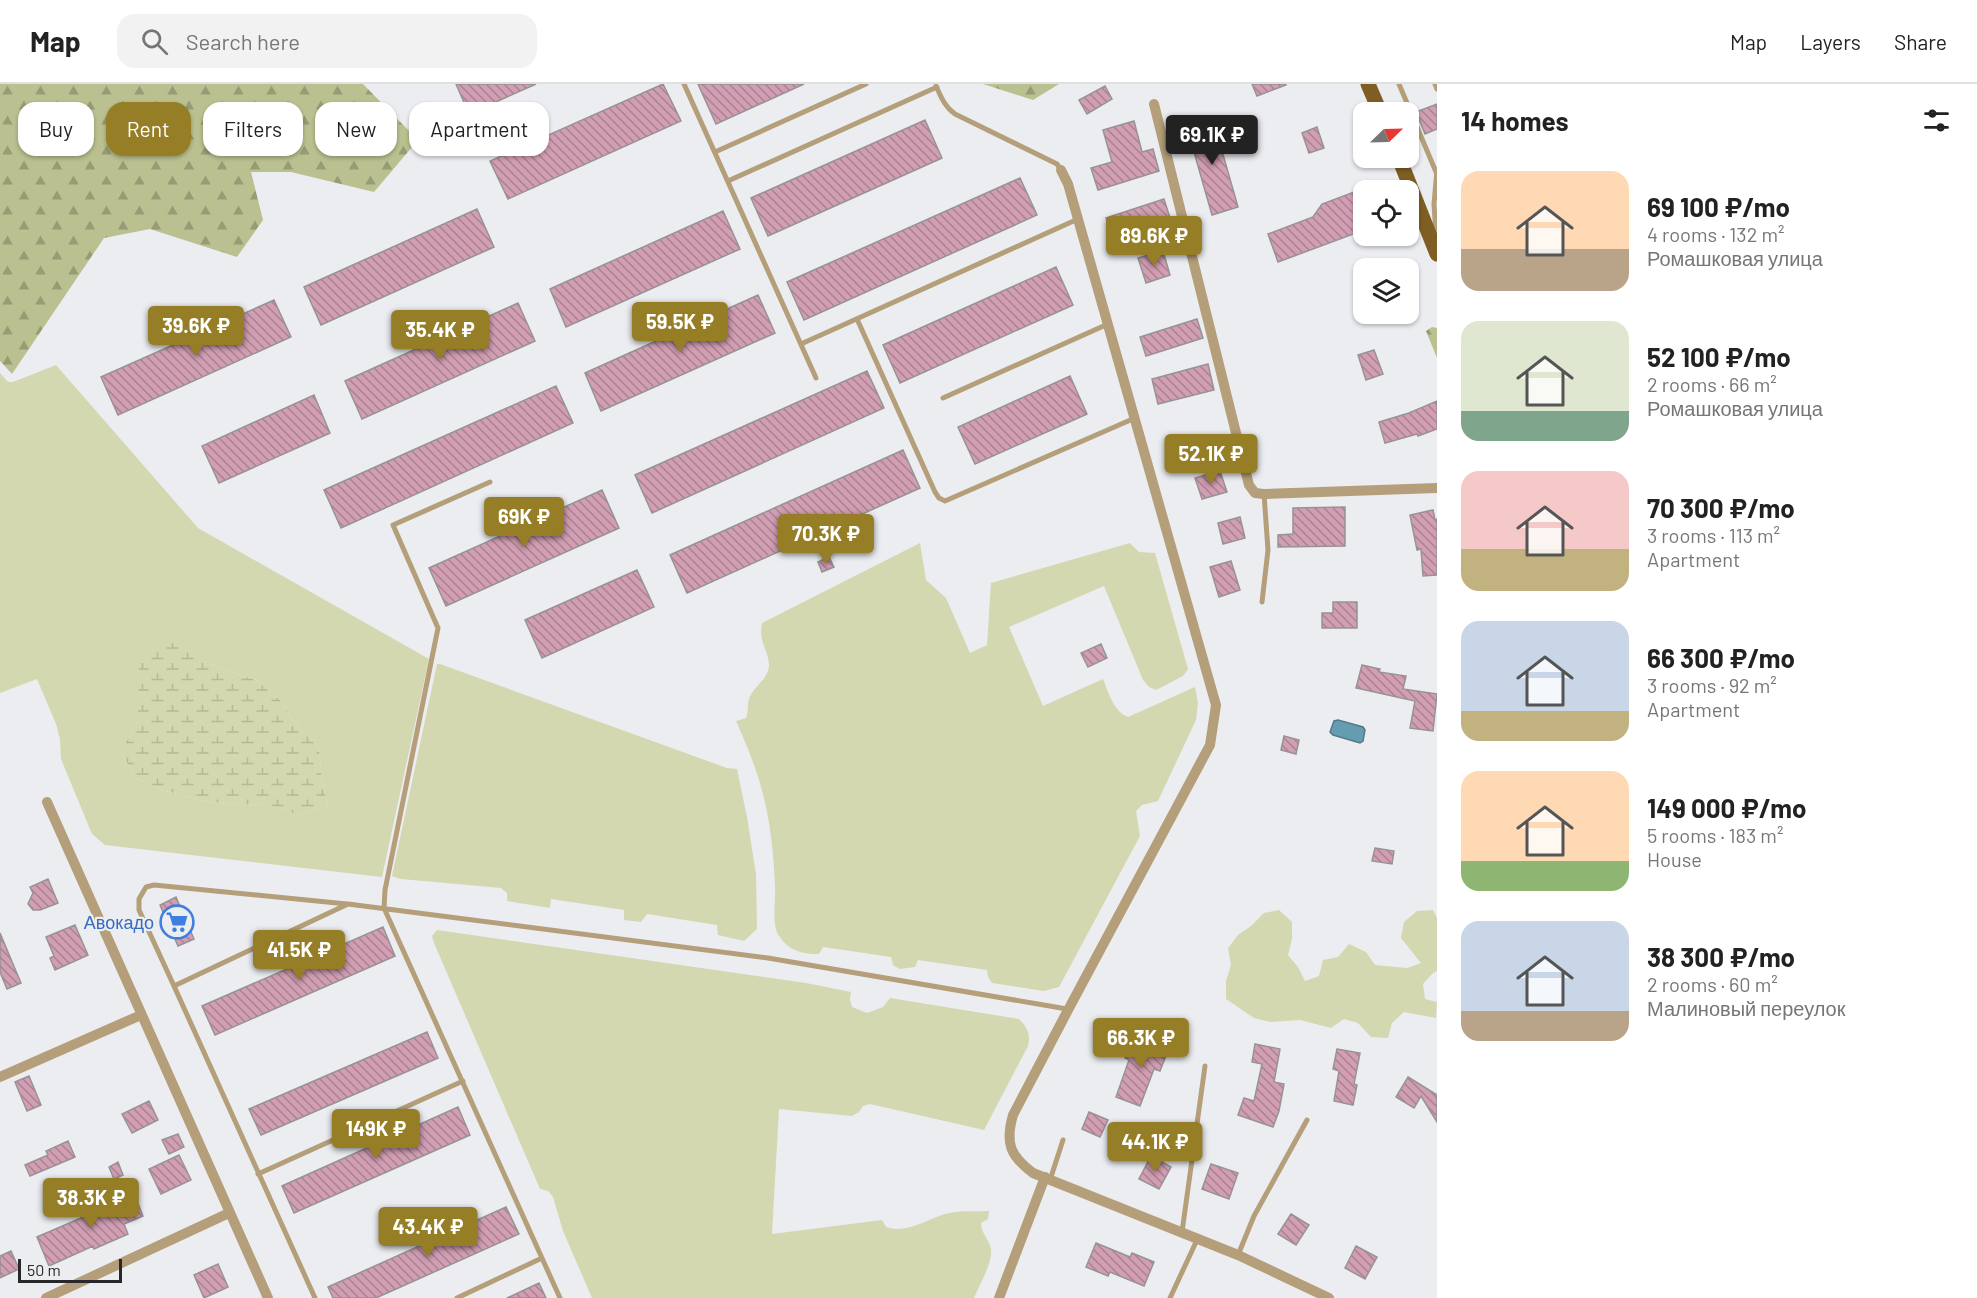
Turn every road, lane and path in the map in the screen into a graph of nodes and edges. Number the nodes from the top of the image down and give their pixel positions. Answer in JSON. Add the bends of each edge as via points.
{"nodes":[{"id":1,"x":684,"y":84,"type":"edge"},
{"id":2,"x":866,"y":84,"type":"edge"},
{"id":3,"x":1368,"y":84,"type":"edge"},
{"id":4,"x":1399,"y":84,"type":"edge"},
{"id":5,"x":1435,"y":84,"type":"edge"},
{"id":6,"x":936,"y":85,"type":"edge"},
{"id":7,"x":1437,"y":89,"type":"edge"},
{"id":8,"x":1376,"y":102,"type":"edge"},
{"id":9,"x":1154,"y":104,"type":"dead end"},
{"id":10,"x":715,"y":152,"type":"junction"},
{"id":11,"x":1403,"y":168,"type":"edge"},
{"id":12,"x":1062,"y":170,"type":"joint"},
{"id":13,"x":1436,"y":171,"type":"edge"},
{"id":14,"x":728,"y":181,"type":"junction"},
{"id":15,"x":1078,"y":219,"type":"junction"},
{"id":16,"x":1437,"y":249,"type":"edge"},
{"id":17,"x":1437,"y":254,"type":"edge"},
{"id":18,"x":857,"y":319,"type":"junction"},
{"id":19,"x":1108,"y":324,"type":"junction"},
{"id":20,"x":801,"y":344,"type":"junction"},
{"id":21,"x":816,"y":378,"type":"dead end"},
{"id":22,"x":943,"y":398,"type":"dead end"},
{"id":23,"x":1135,"y":418,"type":"junction"},
{"id":24,"x":490,"y":482,"type":"dead end"},
{"id":25,"x":1437,"y":488,"type":"edge"},
{"id":26,"x":1264,"y":494,"type":"junction"},
{"id":27,"x":1262,"y":602,"type":"dead end"},
{"id":28,"x":47,"y":802,"type":"dead end"},
{"id":29,"x":348,"y":904,"type":"junction"},
{"id":30,"x":384,"y":908,"type":"junction"},
{"id":31,"x":174,"y":986,"type":"junction"},
{"id":32,"x":1068,"y":1010,"type":"junction"},
{"id":33,"x":141,"y":1016,"type":"junction"},
{"id":34,"x":1205,"y":1066,"type":"dead end"},
{"id":35,"x":0,"y":1077,"type":"edge"},
{"id":36,"x":463,"y":1081,"type":"junction"},
{"id":37,"x":1307,"y":1120,"type":"dead end"},
{"id":38,"x":1063,"y":1140,"type":"dead end"},
{"id":39,"x":258,"y":1174,"type":"junction"},
{"id":40,"x":1048,"y":1178,"type":"junction"},
{"id":41,"x":229,"y":1213,"type":"junction"},
{"id":42,"x":1182,"y":1232,"type":"junction"},
{"id":43,"x":1198,"y":1239,"type":"junction"},
{"id":44,"x":1238,"y":1255,"type":"junction"},
{"id":45,"x":542,"y":1258,"type":"junction"},
{"id":46,"x":46,"y":1298,"type":"edge"},
{"id":47,"x":268,"y":1298,"type":"edge"},
{"id":48,"x":315,"y":1298,"type":"edge"},
{"id":49,"x":457,"y":1298,"type":"edge"},
{"id":50,"x":560,"y":1298,"type":"edge"},
{"id":51,"x":999,"y":1298,"type":"edge"},
{"id":52,"x":1170,"y":1298,"type":"edge"},
{"id":53,"x":1329,"y":1298,"type":"edge"}],
"edges":[{"from":1,"to":10,"type":"lane"},
{"from":2,"to":10,"type":"lane"},
{"from":3,"to":8,"type":"main road"},
{"from":4,"to":13,"type":"lane"},
{"from":5,"to":7,"type":"lane"},
{"from":6,"to":12,"type":"lane","via":[[943,102],[955,114]]},
{"from":6,"to":14,"type":"lane"},
{"from":9,"to":26,"type":"street","via":[[1245,474],[1255,493]]},
{"from":10,"to":14,"type":"lane"},
{"from":11,"to":17,"type":"main road"},
{"from":12,"to":15,"type":"street"},
{"from":13,"to":16,"type":"lane"},
{"from":14,"to":20,"type":"lane"},
{"from":15,"to":18,"type":"lane"},
{"from":15,"to":19,"type":"street"},
{"from":18,"to":20,"type":"lane"},
{"from":18,"to":23,"type":"lane","via":[[935,492],[945,501]]},
{"from":19,"to":22,"type":"lane"},
{"from":19,"to":23,"type":"street"},
{"from":20,"to":21,"type":"lane"},
{"from":23,"to":32,"type":"street","via":[[1216,705],[1210,745]]},
{"from":24,"to":30,"type":"lane","via":[[393,525],[438,628]]},
{"from":25,"to":26,"type":"street"},
{"from":26,"to":27,"type":"lane","via":[[1268,550]]},
{"from":28,"to":33,"type":"street"},
{"from":29,"to":30,"type":"lane"},
{"from":29,"to":31,"type":"lane"},
{"from":29,"to":31,"type":"lane","via":[[146,887],[139,899],[139,910]]},
{"from":30,"to":32,"type":"lane","via":[[768,958]]},
{"from":30,"to":36,"type":"lane"},
{"from":31,"to":39,"type":"lane"},
{"from":32,"to":40,"type":"street","via":[[1013,1115],[1009,1130],[1014,1156],[1028,1169]]},
{"from":33,"to":35,"type":"street"},
{"from":33,"to":41,"type":"street"},
{"from":34,"to":42,"type":"lane"},
{"from":36,"to":39,"type":"lane"},
{"from":36,"to":45,"type":"lane"},
{"from":37,"to":44,"type":"lane","via":[[1254,1216]]},
{"from":38,"to":40,"type":"lane"},
{"from":39,"to":48,"type":"lane"},
{"from":40,"to":42,"type":"street"},
{"from":40,"to":51,"type":"street"},
{"from":41,"to":46,"type":"street"},
{"from":41,"to":47,"type":"street"},
{"from":42,"to":43,"type":"street"},
{"from":43,"to":44,"type":"street"},
{"from":43,"to":52,"type":"lane"},
{"from":44,"to":53,"type":"street"},
{"from":45,"to":49,"type":"lane"},
{"from":45,"to":50,"type":"lane"}]}
